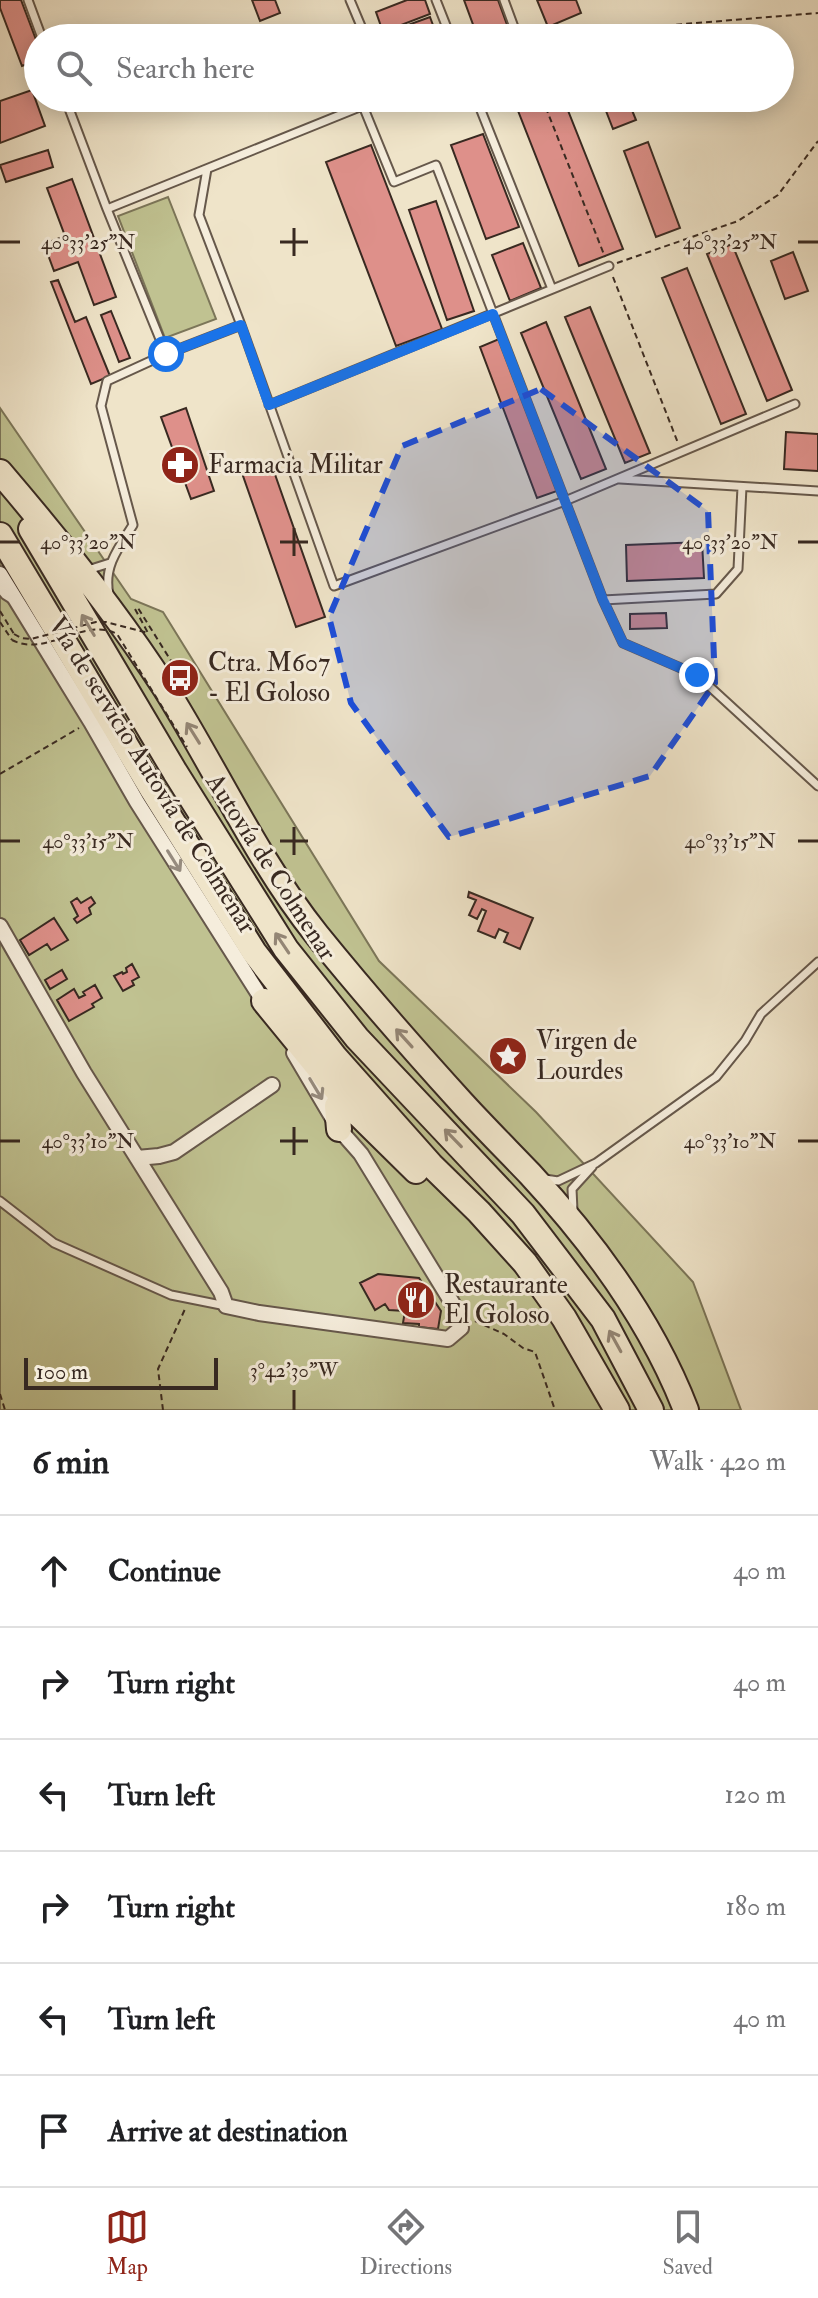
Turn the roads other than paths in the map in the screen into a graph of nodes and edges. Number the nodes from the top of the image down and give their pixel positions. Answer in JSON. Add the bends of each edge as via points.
{"nodes":[{"id":1,"x":28,"y":0,"type":"edge"},
{"id":2,"x":350,"y":0,"type":"edge"},
{"id":3,"x":436,"y":0,"type":"edge"},
{"id":4,"x":504,"y":0,"type":"edge"},
{"id":5,"x":37,"y":24,"type":"edge"},
{"id":6,"x":360,"y":24,"type":"edge"},
{"id":7,"x":445,"y":24,"type":"edge"},
{"id":8,"x":513,"y":24,"type":"edge"},
{"id":9,"x":70,"y":112,"type":"edge"},
{"id":10,"x":348,"y":112,"type":"edge"},
{"id":11,"x":365,"y":112,"type":"edge"},
{"id":12,"x":482,"y":112,"type":"edge"},
{"id":13,"x":207,"y":169,"type":"junction"},
{"id":14,"x":107,"y":209,"type":"junction"},
{"id":15,"x":609,"y":266,"type":"road end"},
{"id":16,"x":552,"y":289,"type":"junction"},
{"id":17,"x":493,"y":314,"type":"junction"},
{"id":18,"x":241,"y":325,"type":"junction"},
{"id":19,"x":166,"y":354,"type":"junction"},
{"id":20,"x":795,"y":404,"type":"dead end"},
{"id":21,"x":269,"y":405,"type":"junction"},
{"id":22,"x":0,"y":474,"type":"edge"},
{"id":23,"x":618,"y":479,"type":"junction"},
{"id":24,"x":742,"y":487,"type":"junction"},
{"id":25,"x":818,"y":491,"type":"edge"},
{"id":26,"x":565,"y":501,"type":"junction"},
{"id":27,"x":0,"y":535,"type":"edge"},
{"id":28,"x":74,"y":563,"type":"junction"},
{"id":29,"x":110,"y":563,"type":"junction"},
{"id":30,"x":0,"y":574,"type":"edge"},
{"id":31,"x":0,"y":589,"type":"edge"},
{"id":32,"x":603,"y":600,"type":"junction"},
{"id":33,"x":17,"y":603,"type":"junction"},
{"id":34,"x":114,"y":614,"type":"junction"},
{"id":35,"x":818,"y":786,"type":"edge"},
{"id":36,"x":0,"y":926,"type":"edge"},
{"id":37,"x":818,"y":962,"type":"edge"},
{"id":38,"x":264,"y":1001,"type":"junction"},
{"id":39,"x":272,"y":1085,"type":"dead end"},
{"id":40,"x":349,"y":1105,"type":"junction"},
{"id":41,"x":339,"y":1129,"type":"junction"},
{"id":42,"x":137,"y":1158,"type":"junction"},
{"id":43,"x":596,"y":1163,"type":"junction"},
{"id":44,"x":531,"y":1175,"type":"junction"},
{"id":45,"x":0,"y":1201,"type":"edge"},
{"id":46,"x":574,"y":1224,"type":"junction"},
{"id":47,"x":525,"y":1263,"type":"junction"},
{"id":48,"x":226,"y":1306,"type":"junction"},
{"id":49,"x":617,"y":1410,"type":"edge"},
{"id":50,"x":651,"y":1410,"type":"edge"},
{"id":51,"x":686,"y":1410,"type":"edge"}],
"edges":[{"from":1,"to":5,"type":"lane"},
{"from":2,"to":6,"type":"lane"},
{"from":3,"to":7,"type":"lane"},
{"from":4,"to":8,"type":"lane"},
{"from":9,"to":14,"type":"lane"},
{"from":10,"to":13,"type":"lane"},
{"from":11,"to":17,"type":"lane","via":[[394,182],[436,165]]},
{"from":12,"to":16,"type":"lane"},
{"from":13,"to":14,"type":"lane"},
{"from":13,"to":18,"type":"lane","via":[[199,215]]},
{"from":14,"to":19,"type":"lane"},
{"from":15,"to":16,"type":"lane"},
{"from":16,"to":17,"type":"lane"},
{"from":17,"to":21,"type":"lane"},
{"from":17,"to":26,"type":"lane"},
{"from":18,"to":19,"type":"lane"},
{"from":18,"to":21,"type":"lane"},
{"from":19,"to":29,"type":"lane","via":[[107,381],[101,406],[133,525]]},
{"from":20,"to":23,"type":"lane"},
{"from":21,"to":26,"type":"lane","via":[[334,586]]},
{"from":22,"to":28,"type":"highway"},
{"from":50,"to":22,"type":"highway","name":"Autovía de Colmenar","one_way":true,"via":[[603,1319],[523,1214],[357,1038],[286,949]]},
{"from":23,"to":24,"type":"lane"},
{"from":23,"to":26,"type":"lane"},
{"from":24,"to":25,"type":"lane"},
{"from":24,"to":32,"type":"lane","via":[[738,569],[716,594]]},
{"from":26,"to":32,"type":"lane"},
{"from":27,"to":47,"type":"highway","via":[[254,952],[335,1057]]},
{"from":28,"to":29,"type":"lane","via":[[91,569]]},
{"from":28,"to":34,"type":"highway"},
{"from":29,"to":34,"type":"lane","via":[[107,585]]},
{"from":30,"to":33,"type":"street","name":"Vía de servicio Autovía de Colmenar"},
{"from":31,"to":33,"type":"lane"},
{"from":32,"to":35,"type":"lane","via":[[623,643],[697,675]]},
{"from":33,"to":38,"type":"street","name":"Vía de servicio Autovía de Colmenar","one_way":true},
{"from":44,"to":34,"type":"highway","one_way":true,"via":[[464,1106],[315,933]]},
{"from":36,"to":42,"type":"street"},
{"from":37,"to":43,"type":"lane","via":[[761,1014],[716,1077]]},
{"from":38,"to":40,"type":"highway"},
{"from":38,"to":41,"type":"street","name":"Vía de servicio Autovía de Colmenar","one_way":true},
{"from":39,"to":42,"type":"street","via":[[174,1152]]},
{"from":40,"to":41,"type":"highway","via":[[337,1106]]},
{"from":40,"to":47,"type":"highway","via":[[428,1182]]},
{"from":41,"to":48,"type":"street","name":"Vía de servicio Autovía de Colmenar","via":[[361,1154],[459,1314],[461,1328],[448,1339]]},
{"from":42,"to":48,"type":"street"},
{"from":43,"to":44,"type":"lane","via":[[558,1181]]},
{"from":43,"to":46,"type":"lane","via":[[572,1189]]},
{"from":44,"to":46,"type":"highway"},
{"from":45,"to":48,"type":"lane","via":[[54,1243],[171,1295]]},
{"from":46,"to":51,"type":"highway","via":[[646,1326]]},
{"from":47,"to":49,"type":"highway"}]}
